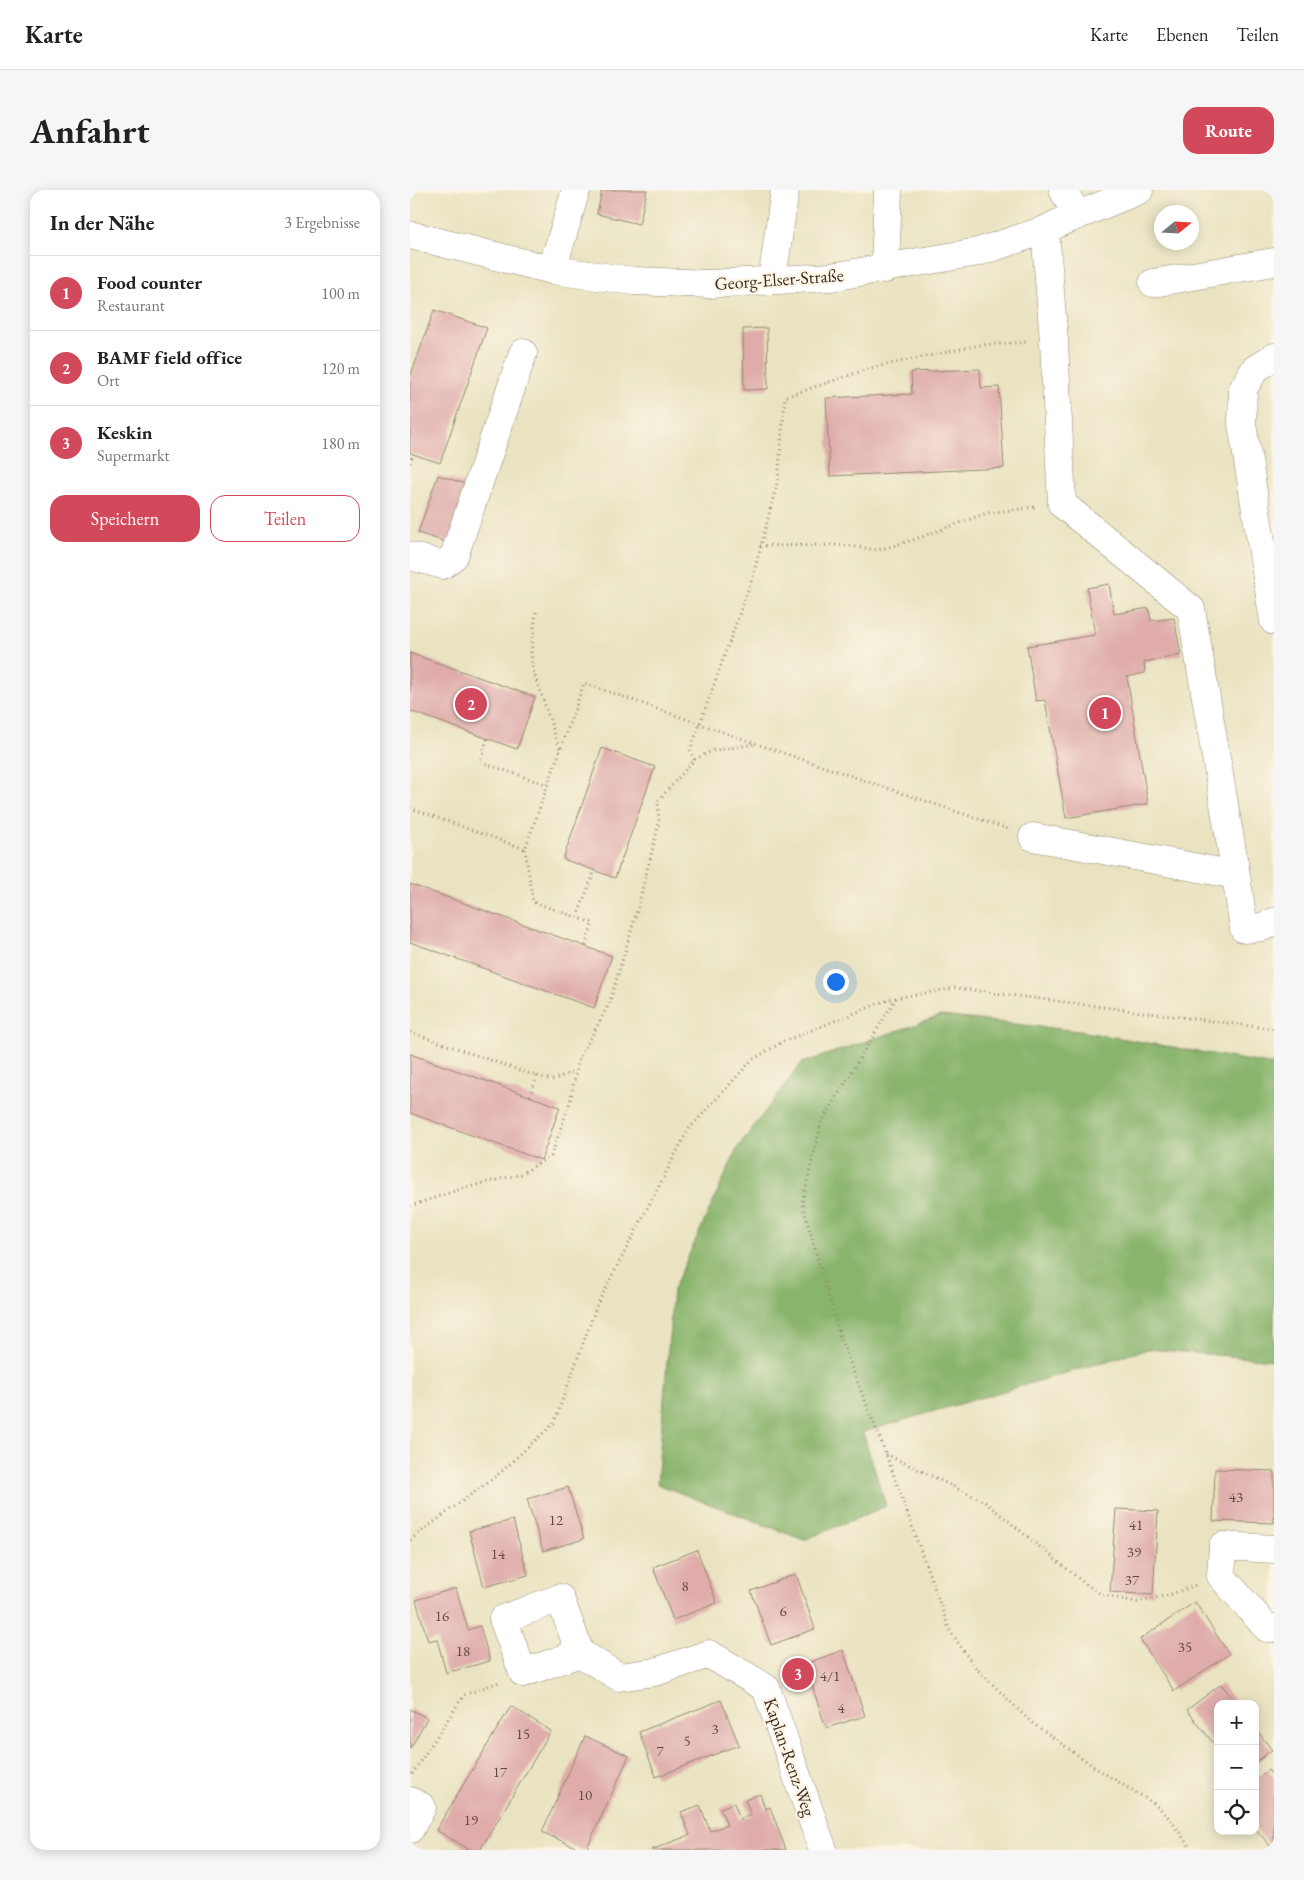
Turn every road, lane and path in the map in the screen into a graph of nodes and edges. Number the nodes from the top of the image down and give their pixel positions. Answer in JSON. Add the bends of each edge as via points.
{"nodes":[{"id":1,"x":576,"y":190,"type":"edge"},
{"id":2,"x":785,"y":190,"type":"edge"},
{"id":3,"x":888,"y":190,"type":"edge"},
{"id":4,"x":1063,"y":190,"type":"edge"},
{"id":5,"x":1139,"y":190,"type":"edge"},
{"id":6,"x":1077,"y":215,"type":"junction"},
{"id":7,"x":1045,"y":230,"type":"junction"},
{"id":8,"x":410,"y":235,"type":"edge"},
{"id":9,"x":1274,"y":262,"type":"edge"},
{"id":10,"x":885,"y":269,"type":"junction"},
{"id":11,"x":552,"y":270,"type":"junction"},
{"id":12,"x":772,"y":280,"type":"junction"},
{"id":13,"x":1152,"y":283,"type":"dead end"},
{"id":14,"x":1054,"y":341,"type":"junction"},
{"id":15,"x":522,"y":352,"type":"dead end"},
{"id":16,"x":1274,"y":356,"type":"edge"},
{"id":17,"x":413,"y":454,"type":"dead end"},
{"id":18,"x":410,"y":463,"type":"edge"},
{"id":19,"x":1062,"y":504,"type":"junction"},
{"id":20,"x":760,"y":546,"type":"junction"},
{"id":21,"x":410,"y":556,"type":"edge"},
{"id":22,"x":536,"y":612,"type":"dead end"},
{"id":23,"x":1274,"y":621,"type":"edge"},
{"id":24,"x":699,"y":724,"type":"junction"},
{"id":25,"x":487,"y":739,"type":"dead end"},
{"id":26,"x":756,"y":744,"type":"junction"},
{"id":27,"x":561,"y":750,"type":"junction"},
{"id":28,"x":694,"y":760,"type":"junction"},
{"id":29,"x":548,"y":785,"type":"junction"},
{"id":30,"x":410,"y":808,"type":"edge"},
{"id":31,"x":1033,"y":837,"type":"joint"},
{"id":32,"x":525,"y":849,"type":"junction"},
{"id":33,"x":595,"y":870,"type":"dead end"},
{"id":34,"x":1236,"y":874,"type":"junction"},
{"id":35,"x":577,"y":917,"type":"junction"},
{"id":36,"x":1274,"y":922,"type":"edge"},
{"id":37,"x":585,"y":947,"type":"dead end"},
{"id":38,"x":896,"y":998,"type":"junction"},
{"id":39,"x":1274,"y":1029,"type":"edge"},
{"id":40,"x":410,"y":1032,"type":"edge"},
{"id":41,"x":576,"y":1071,"type":"junction"},
{"id":42,"x":538,"y":1076,"type":"junction"},
{"id":43,"x":530,"y":1096,"type":"dead end"},
{"id":44,"x":410,"y":1206,"type":"edge"},
{"id":45,"x":886,"y":1454,"type":"junction"},
{"id":46,"x":410,"y":1540,"type":"edge"},
{"id":47,"x":1274,"y":1549,"type":"edge"},
{"id":48,"x":1220,"y":1576,"type":"junction"},
{"id":49,"x":1274,"y":1628,"type":"edge"},
{"id":50,"x":580,"y":1653,"type":"junction"},
{"id":51,"x":523,"y":1673,"type":"junction"},
{"id":52,"x":410,"y":1777,"type":"edge"},
{"id":53,"x":410,"y":1800,"type":"edge"},
{"id":54,"x":410,"y":1829,"type":"edge"},
{"id":55,"x":823,"y":1850,"type":"edge"},
{"id":56,"x":1192,"y":1850,"type":"edge"}],
"edges":[{"from":1,"to":11,"type":"street"},
{"from":2,"to":12,"type":"street"},
{"from":3,"to":10,"type":"street"},
{"from":4,"to":6,"type":"street"},
{"from":5,"to":6,"type":"street","name":"Georg-Elser-Straße"},
{"from":6,"to":7,"type":"street","name":"Georg-Elser-Straße"},
{"from":7,"to":10,"type":"street","name":"Georg-Elser-Straße","via":[[978,252]]},
{"from":7,"to":14,"type":"street"},
{"from":8,"to":11,"type":"street","name":"Georg-Elser-Straße"},
{"from":9,"to":13,"type":"street"},
{"from":10,"to":12,"type":"street","name":"Georg-Elser-Straße","via":[[831,277]]},
{"from":11,"to":12,"type":"street","name":"Georg-Elser-Straße","via":[[634,281],[710,284]]},
{"from":14,"to":19,"type":"street"},
{"from":14,"to":20,"type":"path","via":[[980,345],[922,356],[871,368],[785,397],[778,480]]},
{"from":15,"to":21,"type":"street","via":[[454,556],[443,565]]},
{"from":16,"to":23,"type":"street","via":[[1255,368],[1243,389],[1242,424]]},
{"from":17,"to":18,"type":"path"},
{"from":19,"to":20,"type":"path","via":[[987,513],[878,550],[841,545]]},
{"from":19,"to":34,"type":"street","via":[[1191,609]]},
{"from":20,"to":24,"type":"path","via":[[753,576]]},
{"from":22,"to":27,"type":"path","via":[[531,653],[533,670]]},
{"from":24,"to":26,"type":"path"},
{"from":24,"to":27,"type":"path","via":[[584,683]]},
{"from":24,"to":28,"type":"path","via":[[690,750]]},
{"from":25,"to":29,"type":"path","via":[[480,762]]},
{"from":26,"to":28,"type":"path","via":[[711,751]]},
{"from":26,"to":31,"type":"path"},
{"from":27,"to":29,"type":"path"},
{"from":28,"to":41,"type":"path","via":[[658,801],[659,823],[631,933],[609,1004],[578,1061]]},
{"from":29,"to":32,"type":"path"},
{"from":30,"to":32,"type":"path"},
{"from":31,"to":34,"type":"street"},
{"from":32,"to":35,"type":"path","via":[[533,902]]},
{"from":33,"to":35,"type":"path"},
{"from":34,"to":36,"type":"street","via":[[1244,929]]},
{"from":35,"to":37,"type":"path","via":[[593,923]]},
{"from":38,"to":39,"type":"path","via":[[954,988]]},
{"from":38,"to":45,"type":"path","via":[[821,1123],[802,1203],[841,1340]]},
{"from":38,"to":46,"type":"path","via":[[782,1042],[752,1060],[688,1130],[597,1305],[554,1423],[500,1473]]},
{"from":40,"to":42,"type":"path"},
{"from":41,"to":42,"type":"path","via":[[552,1080]]},
{"from":41,"to":44,"type":"path","via":[[570,1102],[551,1156],[521,1174]]},
{"from":42,"to":43,"type":"path"},
{"from":45,"to":48,"type":"path","via":[[985,1502],[1102,1595],[1137,1602],[1169,1595]]},
{"from":45,"to":56,"type":"path","via":[[949,1629],[973,1665],[1031,1722],[1097,1769],[1155,1804]]},
{"from":47,"to":48,"type":"street","via":[[1223,1546]]},
{"from":48,"to":49,"type":"street","via":[[1267,1628]]},
{"from":50,"to":51,"type":"street"},
{"from":50,"to":51,"type":"street","via":[[560,1598],[503,1619]]},
{"from":50,"to":55,"type":"street","name":"Kaplan-Renz-Weg","via":[[619,1677],[655,1672],[709,1654],[766,1688]]},
{"from":51,"to":52,"type":"path","via":[[464,1695]]},
{"from":53,"to":54,"type":"street","via":[[422,1807]]}]}
